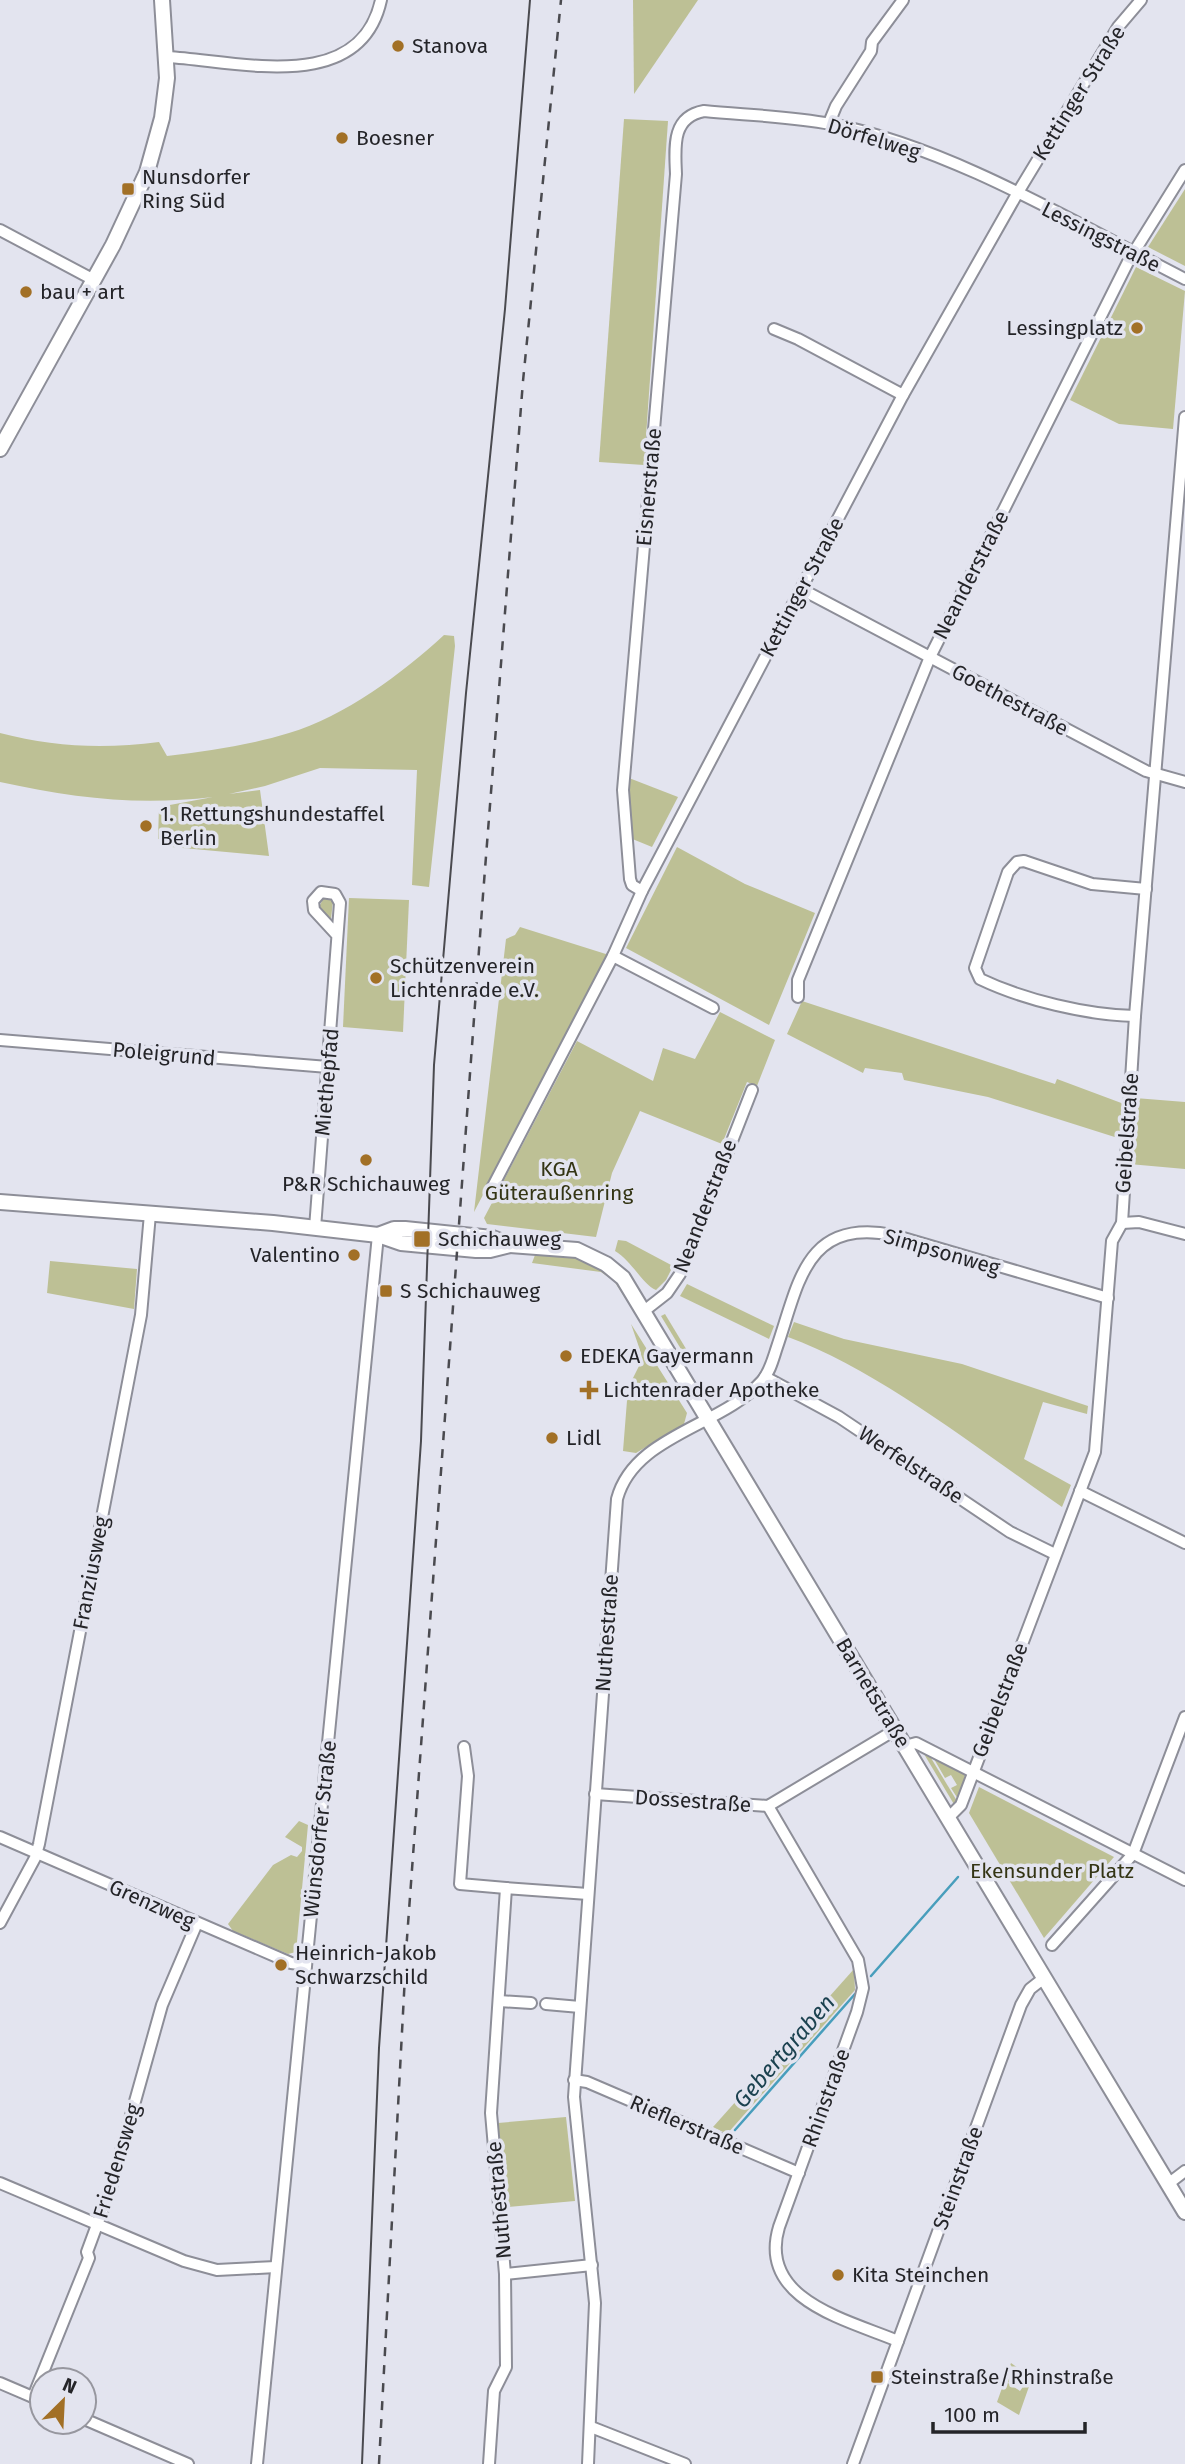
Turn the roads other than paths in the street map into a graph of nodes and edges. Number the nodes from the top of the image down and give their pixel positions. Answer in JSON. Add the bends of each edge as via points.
{"nodes":[{"id":1,"x":162,"y":0,"type":"edge"},
{"id":2,"x":381,"y":0,"type":"edge"},
{"id":3,"x":903,"y":0,"type":"edge"},
{"id":4,"x":1140,"y":0,"type":"edge"},
{"id":5,"x":168,"y":57,"type":"junction"},
{"id":6,"x":724,"y":113,"type":"joint"},
{"id":7,"x":830,"y":123,"type":"junction"},
{"id":8,"x":1185,"y":170,"type":"edge"},
{"id":9,"x":1017,"y":194,"type":"junction"},
{"id":10,"x":0,"y":230,"type":"edge"},
{"id":11,"x":1133,"y":253,"type":"junction"},
{"id":12,"x":1185,"y":279,"type":"edge"},
{"id":13,"x":93,"y":280,"type":"junction"},
{"id":14,"x":774,"y":329,"type":"dead end"},
{"id":15,"x":904,"y":395,"type":"junction"},
{"id":16,"x":1185,"y":417,"type":"edge"},
{"id":17,"x":0,"y":449,"type":"edge"},
{"id":18,"x":801,"y":589,"type":"junction"},
{"id":19,"x":929,"y":657,"type":"junction"},
{"id":20,"x":1154,"y":774,"type":"junction"},
{"id":21,"x":1185,"y":782,"type":"edge"},
{"id":22,"x":1146,"y":889,"type":"junction"},
{"id":23,"x":642,"y":891,"type":"junction"},
{"id":24,"x":337,"y":935,"type":"dead end"},
{"id":25,"x":613,"y":956,"type":"junction"},
{"id":26,"x":798,"y":997,"type":"dead end"},
{"id":27,"x":713,"y":1008,"type":"dead end"},
{"id":28,"x":1135,"y":1016,"type":"junction"},
{"id":29,"x":0,"y":1040,"type":"edge"},
{"id":30,"x":328,"y":1067,"type":"junction"},
{"id":31,"x":752,"y":1090,"type":"dead end"},
{"id":32,"x":491,"y":1190,"type":"dead end"},
{"id":33,"x":0,"y":1202,"type":"edge"},
{"id":34,"x":150,"y":1214,"type":"junction"},
{"id":35,"x":1122,"y":1223,"type":"junction"},
{"id":36,"x":315,"y":1228,"type":"junction"},
{"id":37,"x":1185,"y":1234,"type":"edge"},
{"id":38,"x":378,"y":1235,"type":"junction"},
{"id":39,"x":1108,"y":1298,"type":"junction"},
{"id":40,"x":644,"y":1311,"type":"junction"},
{"id":41,"x":765,"y":1377,"type":"junction"},
{"id":42,"x":709,"y":1418,"type":"junction"},
{"id":43,"x":1080,"y":1491,"type":"junction"},
{"id":44,"x":1185,"y":1543,"type":"edge"},
{"id":45,"x":1055,"y":1554,"type":"junction"},
{"id":46,"x":1185,"y":1717,"type":"edge"},
{"id":47,"x":895,"y":1730,"type":"junction"},
{"id":48,"x":905,"y":1746,"type":"junction"},
{"id":49,"x":464,"y":1747,"type":"dead end"},
{"id":50,"x":973,"y":1772,"type":"junction"},
{"id":51,"x":596,"y":1794,"type":"junction"},
{"id":52,"x":768,"y":1806,"type":"junction"},
{"id":53,"x":948,"y":1818,"type":"junction"},
{"id":54,"x":0,"y":1837,"type":"edge"},
{"id":55,"x":37,"y":1853,"type":"junction"},
{"id":56,"x":1133,"y":1854,"type":"junction"},
{"id":57,"x":1185,"y":1880,"type":"edge"},
{"id":58,"x":506,"y":1888,"type":"junction"},
{"id":59,"x":588,"y":1894,"type":"junction"},
{"id":60,"x":0,"y":1923,"type":"edge"},
{"id":61,"x":197,"y":1923,"type":"junction"},
{"id":62,"x":1052,"y":1945,"type":"dead end"},
{"id":63,"x":306,"y":1965,"type":"junction"},
{"id":64,"x":1044,"y":1978,"type":"junction"},
{"id":65,"x":499,"y":2001,"type":"junction"},
{"id":66,"x":531,"y":2003,"type":"dead end"},
{"id":67,"x":546,"y":2004,"type":"dead end"},
{"id":68,"x":580,"y":2007,"type":"junction"},
{"id":69,"x":575,"y":2080,"type":"junction"},
{"id":70,"x":1185,"y":2171,"type":"edge"},
{"id":71,"x":799,"y":2173,"type":"junction"},
{"id":72,"x":0,"y":2183,"type":"edge"},
{"id":73,"x":1168,"y":2184,"type":"junction"},
{"id":74,"x":1185,"y":2212,"type":"edge"},
{"id":75,"x":97,"y":2225,"type":"junction"},
{"id":76,"x":592,"y":2265,"type":"junction"},
{"id":77,"x":276,"y":2267,"type":"junction"},
{"id":78,"x":505,"y":2274,"type":"junction"},
{"id":79,"x":898,"y":2341,"type":"junction"},
{"id":80,"x":50,"y":2366,"type":"edge"},
{"id":81,"x":0,"y":2383,"type":"edge"},
{"id":82,"x":28,"y":2395,"type":"edge"},
{"id":83,"x":98,"y":2425,"type":"edge"},
{"id":84,"x":591,"y":2427,"type":"junction"},
{"id":85,"x":188,"y":2464,"type":"edge"},
{"id":86,"x":257,"y":2464,"type":"edge"},
{"id":87,"x":489,"y":2464,"type":"edge"},
{"id":88,"x":589,"y":2464,"type":"edge"},
{"id":89,"x":685,"y":2464,"type":"edge"},
{"id":90,"x":853,"y":2464,"type":"edge"}],
"edges":[{"from":1,"to":5,"type":"street"},
{"from":2,"to":5,"type":"street","via":[[364,37],[339,58],[322,63],[280,66]]},
{"from":3,"to":7,"type":"street","via":[[872,42]]},
{"from":4,"to":9,"type":"street","name":"Kettinger Straße","via":[[1118,27]]},
{"from":5,"to":13,"type":"street","via":[[156,147]]},
{"from":6,"to":7,"type":"street","name":"Dörfelweg"},
{"from":6,"to":23,"type":"street","name":"Eisnerstraße","via":[[704,111],[690,116],[677,132],[675,145],[623,790],[630,879]]},
{"from":7,"to":9,"type":"street","name":"Dörfelweg","via":[[917,150]]},
{"from":8,"to":11,"type":"street","name":"Neanderstraße"},
{"from":9,"to":11,"type":"street","name":"Lessingstraße"},
{"from":9,"to":15,"type":"street","name":"Kettinger Straße"},
{"from":10,"to":13,"type":"street"},
{"from":11,"to":12,"type":"street","name":"Lessingstraße"},
{"from":11,"to":19,"type":"street","name":"Neanderstraße"},
{"from":13,"to":17,"type":"street"},
{"from":14,"to":15,"type":"street"},
{"from":15,"to":18,"type":"street","name":"Kettinger Straße"},
{"from":16,"to":20,"type":"street","name":"Geibelstraße"},
{"from":18,"to":19,"type":"street","name":"Goethestraße"},
{"from":18,"to":23,"type":"street","name":"Kettinger Straße"},
{"from":19,"to":20,"type":"street","name":"Goethestraße"},
{"from":19,"to":26,"type":"street","name":"Neanderstraße","via":[[798,980]]},
{"from":20,"to":21,"type":"street","name":"Goethestraße"},
{"from":20,"to":22,"type":"street","name":"Geibelstraße"},
{"from":22,"to":28,"type":"street","name":"Geibelstraße"},
{"from":22,"to":28,"type":"street","via":[[1091,884],[1017,862],[1008,872],[975,968],[980,979],[1024,994],[1087,1012]]},
{"from":23,"to":25,"type":"street","name":"Kettinger Straße"},
{"from":24,"to":30,"type":"street","name":"Miethepfad"},
{"from":25,"to":27,"type":"street"},
{"from":25,"to":32,"type":"street","name":"Kettinger Straße"},
{"from":28,"to":35,"type":"street","name":"Geibelstraße"},
{"from":29,"to":30,"type":"street","name":"Poleigrund"},
{"from":30,"to":36,"type":"street","name":"Miethepfad"},
{"from":31,"to":40,"type":"street","name":"Neanderstraße","via":[[680,1274],[667,1293]]},
{"from":33,"to":34,"type":"street"},
{"from":34,"to":36,"type":"street"},
{"from":34,"to":55,"type":"street","name":"Franziusweg","via":[[141,1315]]},
{"from":35,"to":37,"type":"street"},
{"from":35,"to":39,"type":"street","name":"Geibelstraße","via":[[1112,1241]]},
{"from":36,"to":38,"type":"street"},
{"from":38,"to":40,"type":"street","name":"Barnetstraße","via":[[393,1242],[476,1250],[510,1245],[577,1250],[623,1278]]},
{"from":38,"to":63,"type":"street","name":"Wünsdorfer Straße"},
{"from":39,"to":41,"type":"street","name":"Simpsonweg","via":[[892,1235],[849,1233],[827,1242],[807,1263]]},
{"from":39,"to":43,"type":"street","name":"Geibelstraße","via":[[1095,1452]]},
{"from":40,"to":42,"type":"street","name":"Barnetstraße"},
{"from":41,"to":42,"type":"street","name":"Simpsonweg","via":[[744,1397]]},
{"from":41,"to":45,"type":"street","name":"Werfelstraße","via":[[839,1417],[1010,1532]]},
{"from":42,"to":47,"type":"street","name":"Barnetstraße"},
{"from":42,"to":51,"type":"street","name":"Nuthestraße","via":[[654,1451],[621,1483]]},
{"from":43,"to":44,"type":"street"},
{"from":43,"to":45,"type":"street","name":"Geibelstraße"},
{"from":45,"to":50,"type":"street","name":"Geibelstraße"},
{"from":46,"to":56,"type":"street"},
{"from":47,"to":48,"type":"street","name":"Barnetstraße"},
{"from":47,"to":52,"type":"street","name":"Dossestraße"},
{"from":48,"to":50,"type":"street","via":[[916,1743]]},
{"from":48,"to":53,"type":"street","name":"Barnetstraße"},
{"from":49,"to":58,"type":"street","via":[[468,1776],[460,1884]]},
{"from":50,"to":53,"type":"street","name":"Geibelstraße","via":[[961,1805]]},
{"from":50,"to":56,"type":"street"},
{"from":51,"to":52,"type":"street","name":"Dossestraße"},
{"from":51,"to":59,"type":"street","name":"Nuthestraße"},
{"from":52,"to":71,"type":"street","name":"Rhinstraße","via":[[862,1973],[858,2012]]},
{"from":53,"to":64,"type":"street","name":"Barnetstraße"},
{"from":54,"to":55,"type":"street","name":"Grenzweg"},
{"from":55,"to":60,"type":"street","name":"Franziusweg"},
{"from":55,"to":61,"type":"street","name":"Grenzweg"},
{"from":56,"to":57,"type":"street"},
{"from":56,"to":62,"type":"street"},
{"from":58,"to":59,"type":"street"},
{"from":58,"to":65,"type":"street","name":"Nuthestraße"},
{"from":59,"to":68,"type":"street","name":"Nuthestraße"},
{"from":61,"to":63,"type":"street","name":"Grenzweg","via":[[291,1963]]},
{"from":61,"to":75,"type":"street","name":"Friedensweg","via":[[162,2005]]},
{"from":63,"to":77,"type":"street","name":"Wünsdorfer Straße"},
{"from":64,"to":73,"type":"street","name":"Barnetstraße"},
{"from":64,"to":79,"type":"street","name":"Steinstraße","via":[[1030,1989],[1021,2005]]},
{"from":65,"to":66,"type":"street"},
{"from":65,"to":78,"type":"street","name":"Nuthestraße","via":[[491,2113]]},
{"from":67,"to":68,"type":"street"},
{"from":68,"to":69,"type":"street","name":"Nuthestraße"},
{"from":69,"to":71,"type":"street","name":"Rieflerstraße"},
{"from":69,"to":76,"type":"street","name":"Nuthestraße"},
{"from":70,"to":73,"type":"street"},
{"from":71,"to":79,"type":"street","name":"Rhinstraße","via":[[775,2246],[782,2277],[805,2301]]},
{"from":72,"to":75,"type":"street"},
{"from":73,"to":74,"type":"street","name":"Barnetstraße"},
{"from":75,"to":77,"type":"street","via":[[200,2266],[230,2270]]},
{"from":75,"to":80,"type":"street","name":"Friedensweg"},
{"from":76,"to":78,"type":"street","name":"Nuthestraße"},
{"from":76,"to":84,"type":"street","name":"Nuthestraße","via":[[596,2325]]},
{"from":77,"to":86,"type":"street","name":"Wünsdorfer Straße"},
{"from":78,"to":87,"type":"street","name":"Nuthestraße","via":[[506,2367],[494,2391]]},
{"from":79,"to":90,"type":"street","name":"Steinstraße"},
{"from":81,"to":82,"type":"street"},
{"from":83,"to":85,"type":"street"},
{"from":84,"to":88,"type":"street","name":"Nuthestraße"},
{"from":84,"to":89,"type":"street"}]}
